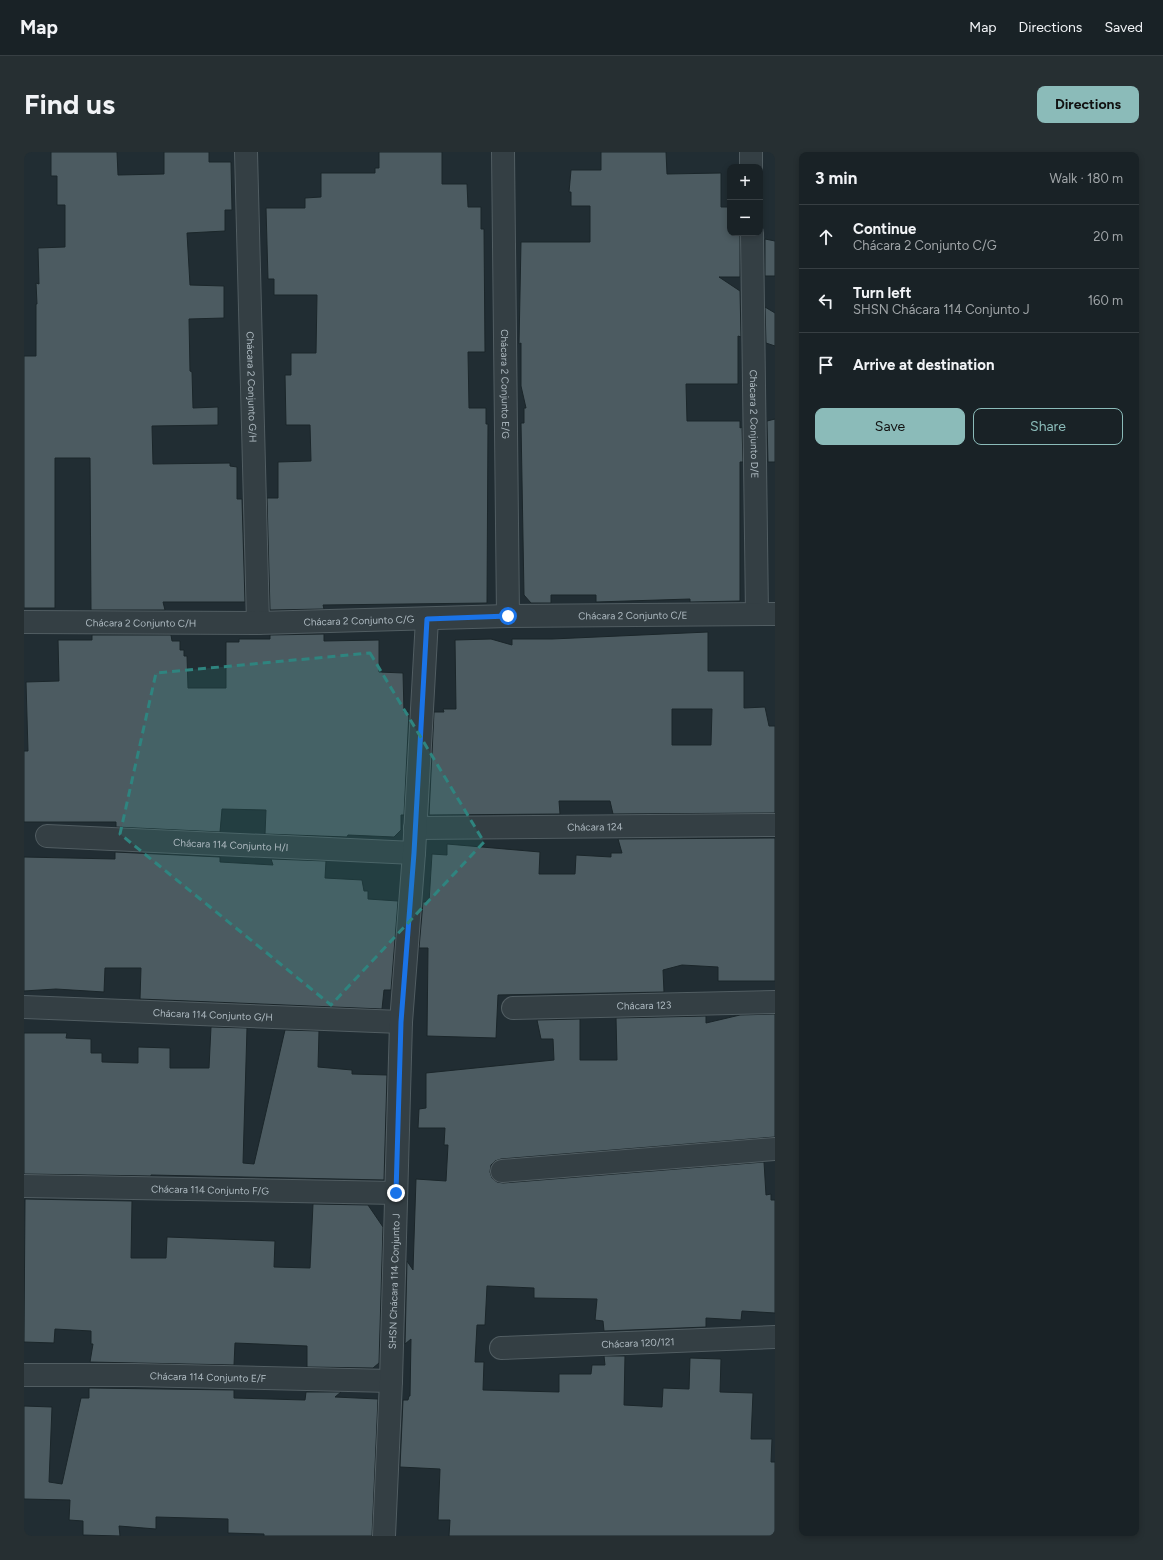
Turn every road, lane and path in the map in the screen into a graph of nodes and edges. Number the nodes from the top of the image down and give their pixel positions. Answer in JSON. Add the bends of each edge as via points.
{"nodes":[{"id":1,"x":246,"y":152,"type":"edge"},
{"id":2,"x":503,"y":152,"type":"edge"},
{"id":3,"x":751,"y":152,"type":"edge"},
{"id":4,"x":751,"y":164,"type":"edge"},
{"id":5,"x":752,"y":236,"type":"edge"},
{"id":6,"x":766,"y":614,"type":"edge"},
{"id":7,"x":508,"y":616,"type":"junction"},
{"id":8,"x":427,"y":619,"type":"junction"},
{"id":9,"x":24,"y":622,"type":"edge"},
{"id":10,"x":258,"y":623,"type":"junction"},
{"id":11,"x":775,"y":825,"type":"edge"},
{"id":12,"x":415,"y":828,"type":"junction"},
{"id":13,"x":48,"y":836,"type":"dead end"},
{"id":14,"x":414,"y":853,"type":"junction"},
{"id":15,"x":775,"y":1002,"type":"edge"},
{"id":16,"x":24,"y":1007,"type":"edge"},
{"id":17,"x":513,"y":1008,"type":"dead end"},
{"id":18,"x":401,"y":1022,"type":"junction"},
{"id":19,"x":775,"y":1149,"type":"edge"},
{"id":20,"x":502,"y":1171,"type":"dead end"},
{"id":21,"x":24,"y":1186,"type":"edge"},
{"id":22,"x":396,"y":1193,"type":"junction"},
{"id":23,"x":775,"y":1337,"type":"edge"},
{"id":24,"x":501,"y":1348,"type":"dead end"},
{"id":25,"x":24,"y":1375,"type":"edge"},
{"id":26,"x":391,"y":1381,"type":"junction"},
{"id":27,"x":384,"y":1536,"type":"edge"}],
"edges":[{"from":1,"to":10,"type":"street","name":"Chácara 2 Conjunto G/H"},
{"from":2,"to":7,"type":"street","name":"Chácara 2 Conjunto E/G"},
{"from":3,"to":4,"type":"street"},
{"from":5,"to":6,"type":"street","name":"Chácara 2 Conjunto D/E"},
{"from":6,"to":7,"type":"street","name":"Chácara 2 Conjunto C/E"},
{"from":7,"to":8,"type":"street","name":"Chácara 2 Conjunto C/G"},
{"from":8,"to":10,"type":"street","name":"Chácara 2 Conjunto C/G"},
{"from":8,"to":12,"type":"street","name":"SHSN Chácara 114 Conjunto J"},
{"from":9,"to":10,"type":"street","name":"Chácara 2 Conjunto C/H"},
{"from":11,"to":12,"type":"street","name":"Chácara 124"},
{"from":12,"to":14,"type":"street","name":"SHSN Chácara 114 Conjunto J"},
{"from":13,"to":14,"type":"street","name":"Chácara 114 Conjunto H/I"},
{"from":14,"to":18,"type":"street","name":"SHSN Chácara 114 Conjunto J"},
{"from":15,"to":17,"type":"street","name":"Chácara 123"},
{"from":16,"to":18,"type":"street","name":"Chácara 114 Conjunto G/H"},
{"from":18,"to":22,"type":"street","name":"SHSN Chácara 114 Conjunto J"},
{"from":19,"to":20,"type":"street"},
{"from":21,"to":22,"type":"street","name":"Chácara 114 Conjunto F/G"},
{"from":22,"to":26,"type":"street","name":"SHSN Chácara 114 Conjunto J"},
{"from":23,"to":24,"type":"street","name":"Chácara 120/121"},
{"from":25,"to":26,"type":"street","name":"Chácara 114 Conjunto E/F"},
{"from":26,"to":27,"type":"street","name":"SHSN Chácara 114 Conjunto J"}]}
